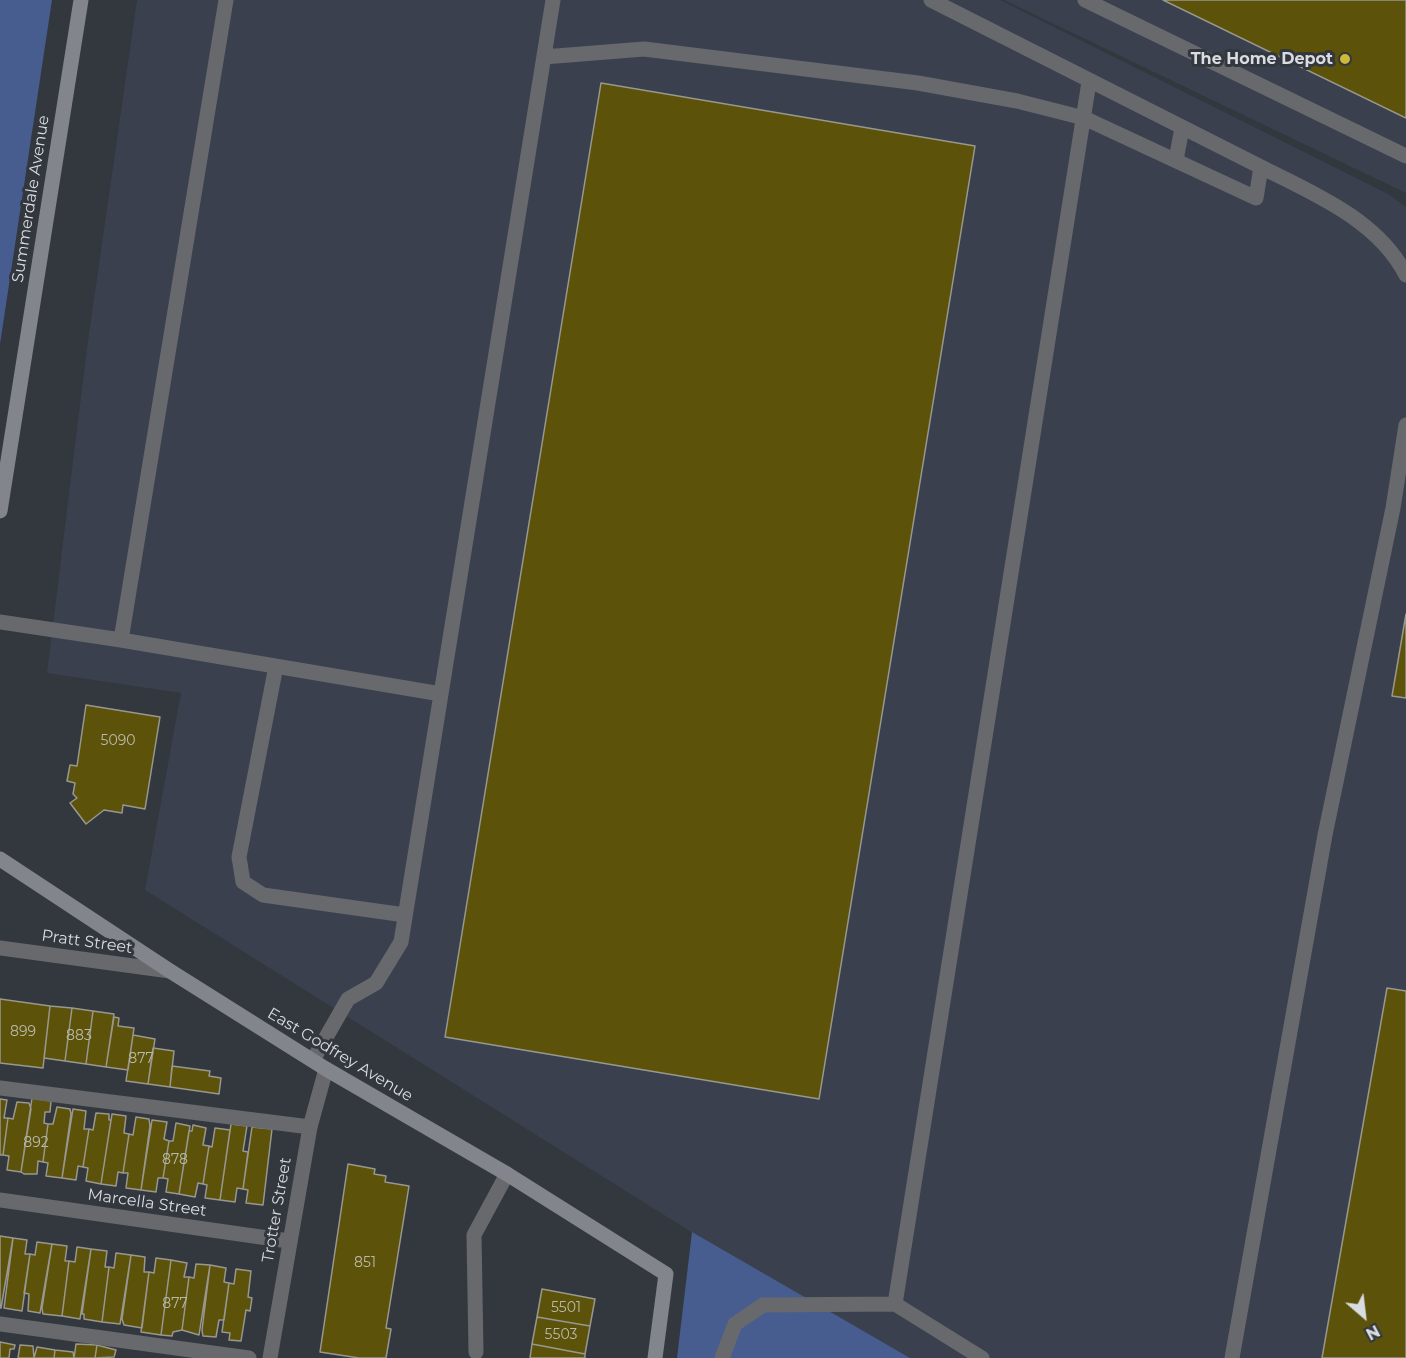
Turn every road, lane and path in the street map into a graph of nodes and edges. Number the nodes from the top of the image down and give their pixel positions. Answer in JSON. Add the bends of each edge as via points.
{"nodes":[{"id":1,"x":81,"y":0,"type":"edge"},
{"id":2,"x":226,"y":0,"type":"edge"},
{"id":3,"x":553,"y":0,"type":"edge"},
{"id":4,"x":930,"y":0,"type":"edge"},
{"id":5,"x":1085,"y":0,"type":"edge"},
{"id":6,"x":544,"y":57,"type":"junction"},
{"id":7,"x":1089,"y":82,"type":"junction"},
{"id":8,"x":1084,"y":118,"type":"junction"},
{"id":9,"x":1182,"y":128,"type":"junction"},
{"id":10,"x":1406,"y":156,"type":"edge"},
{"id":11,"x":1176,"y":160,"type":"junction"},
{"id":12,"x":1261,"y":166,"type":"junction"},
{"id":13,"x":1406,"y":275,"type":"edge"},
{"id":14,"x":1406,"y":424,"type":"edge"},
{"id":15,"x":0,"y":511,"type":"edge"},
{"id":16,"x":0,"y":622,"type":"edge"},
{"id":17,"x":121,"y":640,"type":"junction"},
{"id":18,"x":276,"y":666,"type":"junction"},
{"id":19,"x":441,"y":694,"type":"junction"},
{"id":20,"x":0,"y":859,"type":"edge"},
{"id":21,"x":405,"y":915,"type":"junction"},
{"id":22,"x":0,"y":948,"type":"edge"},
{"id":23,"x":170,"y":971,"type":"junction"},
{"id":24,"x":319,"y":1065,"type":"junction"},
{"id":25,"x":0,"y":1088,"type":"edge"},
{"id":26,"x":310,"y":1127,"type":"junction"},
{"id":27,"x":507,"y":1174,"type":"junction"},
{"id":28,"x":0,"y":1200,"type":"edge"},
{"id":29,"x":289,"y":1241,"type":"junction"},
{"id":30,"x":895,"y":1304,"type":"junction"},
{"id":31,"x":0,"y":1324,"type":"edge"},
{"id":32,"x":476,"y":1352,"type":"dead end"},
{"id":33,"x":249,"y":1358,"type":"edge"},
{"id":34,"x":270,"y":1358,"type":"edge"},
{"id":35,"x":655,"y":1358,"type":"edge"},
{"id":36,"x":722,"y":1358,"type":"edge"},
{"id":37,"x":982,"y":1358,"type":"edge"},
{"id":38,"x":1232,"y":1358,"type":"edge"}],
"edges":[{"from":1,"to":15,"type":"street","name":"Summerdale Avenue"},
{"from":2,"to":17,"type":"street"},
{"from":3,"to":6,"type":"street","name":"Trotter Street"},
{"from":4,"to":7,"type":"street"},
{"from":5,"to":10,"type":"street"},
{"from":6,"to":8,"type":"street","via":[[644,49],[918,83]]},
{"from":6,"to":19,"type":"street","name":"Trotter Street"},
{"from":7,"to":8,"type":"street"},
{"from":7,"to":9,"type":"street"},
{"from":8,"to":11,"type":"street"},
{"from":8,"to":30,"type":"street"},
{"from":9,"to":11,"type":"street"},
{"from":9,"to":12,"type":"street"},
{"from":11,"to":12,"type":"street","via":[[1256,198]]},
{"from":12,"to":13,"type":"street","via":[[1320,196],[1371,231]]},
{"from":14,"to":38,"type":"street","via":[[1393,508],[1325,835]]},
{"from":16,"to":17,"type":"street"},
{"from":17,"to":18,"type":"street"},
{"from":18,"to":19,"type":"street"},
{"from":18,"to":21,"type":"street","via":[[239,857],[243,882],[263,895]]},
{"from":19,"to":21,"type":"street","name":"Trotter Street"},
{"from":20,"to":23,"type":"street","name":"East Godfrey Avenue"},
{"from":21,"to":24,"type":"street","name":"Trotter Street","via":[[401,942],[376,983],[348,999]]},
{"from":22,"to":23,"type":"street","name":"Pratt Street"},
{"from":23,"to":24,"type":"street","name":"East Godfrey Avenue"},
{"from":24,"to":26,"type":"street","name":"Trotter Street"},
{"from":24,"to":27,"type":"street","name":"East Godfrey Avenue"},
{"from":25,"to":26,"type":"street"},
{"from":26,"to":29,"type":"street","name":"Trotter Street"},
{"from":27,"to":32,"type":"street","via":[[474,1234]]},
{"from":27,"to":35,"type":"street","name":"East Godfrey Avenue","via":[[666,1274]]},
{"from":28,"to":29,"type":"street","name":"Marcella Street"},
{"from":29,"to":34,"type":"street","name":"Trotter Street"},
{"from":30,"to":36,"type":"street","via":[[763,1305],[735,1324]]},
{"from":30,"to":37,"type":"street"},
{"from":31,"to":33,"type":"street"}]}
